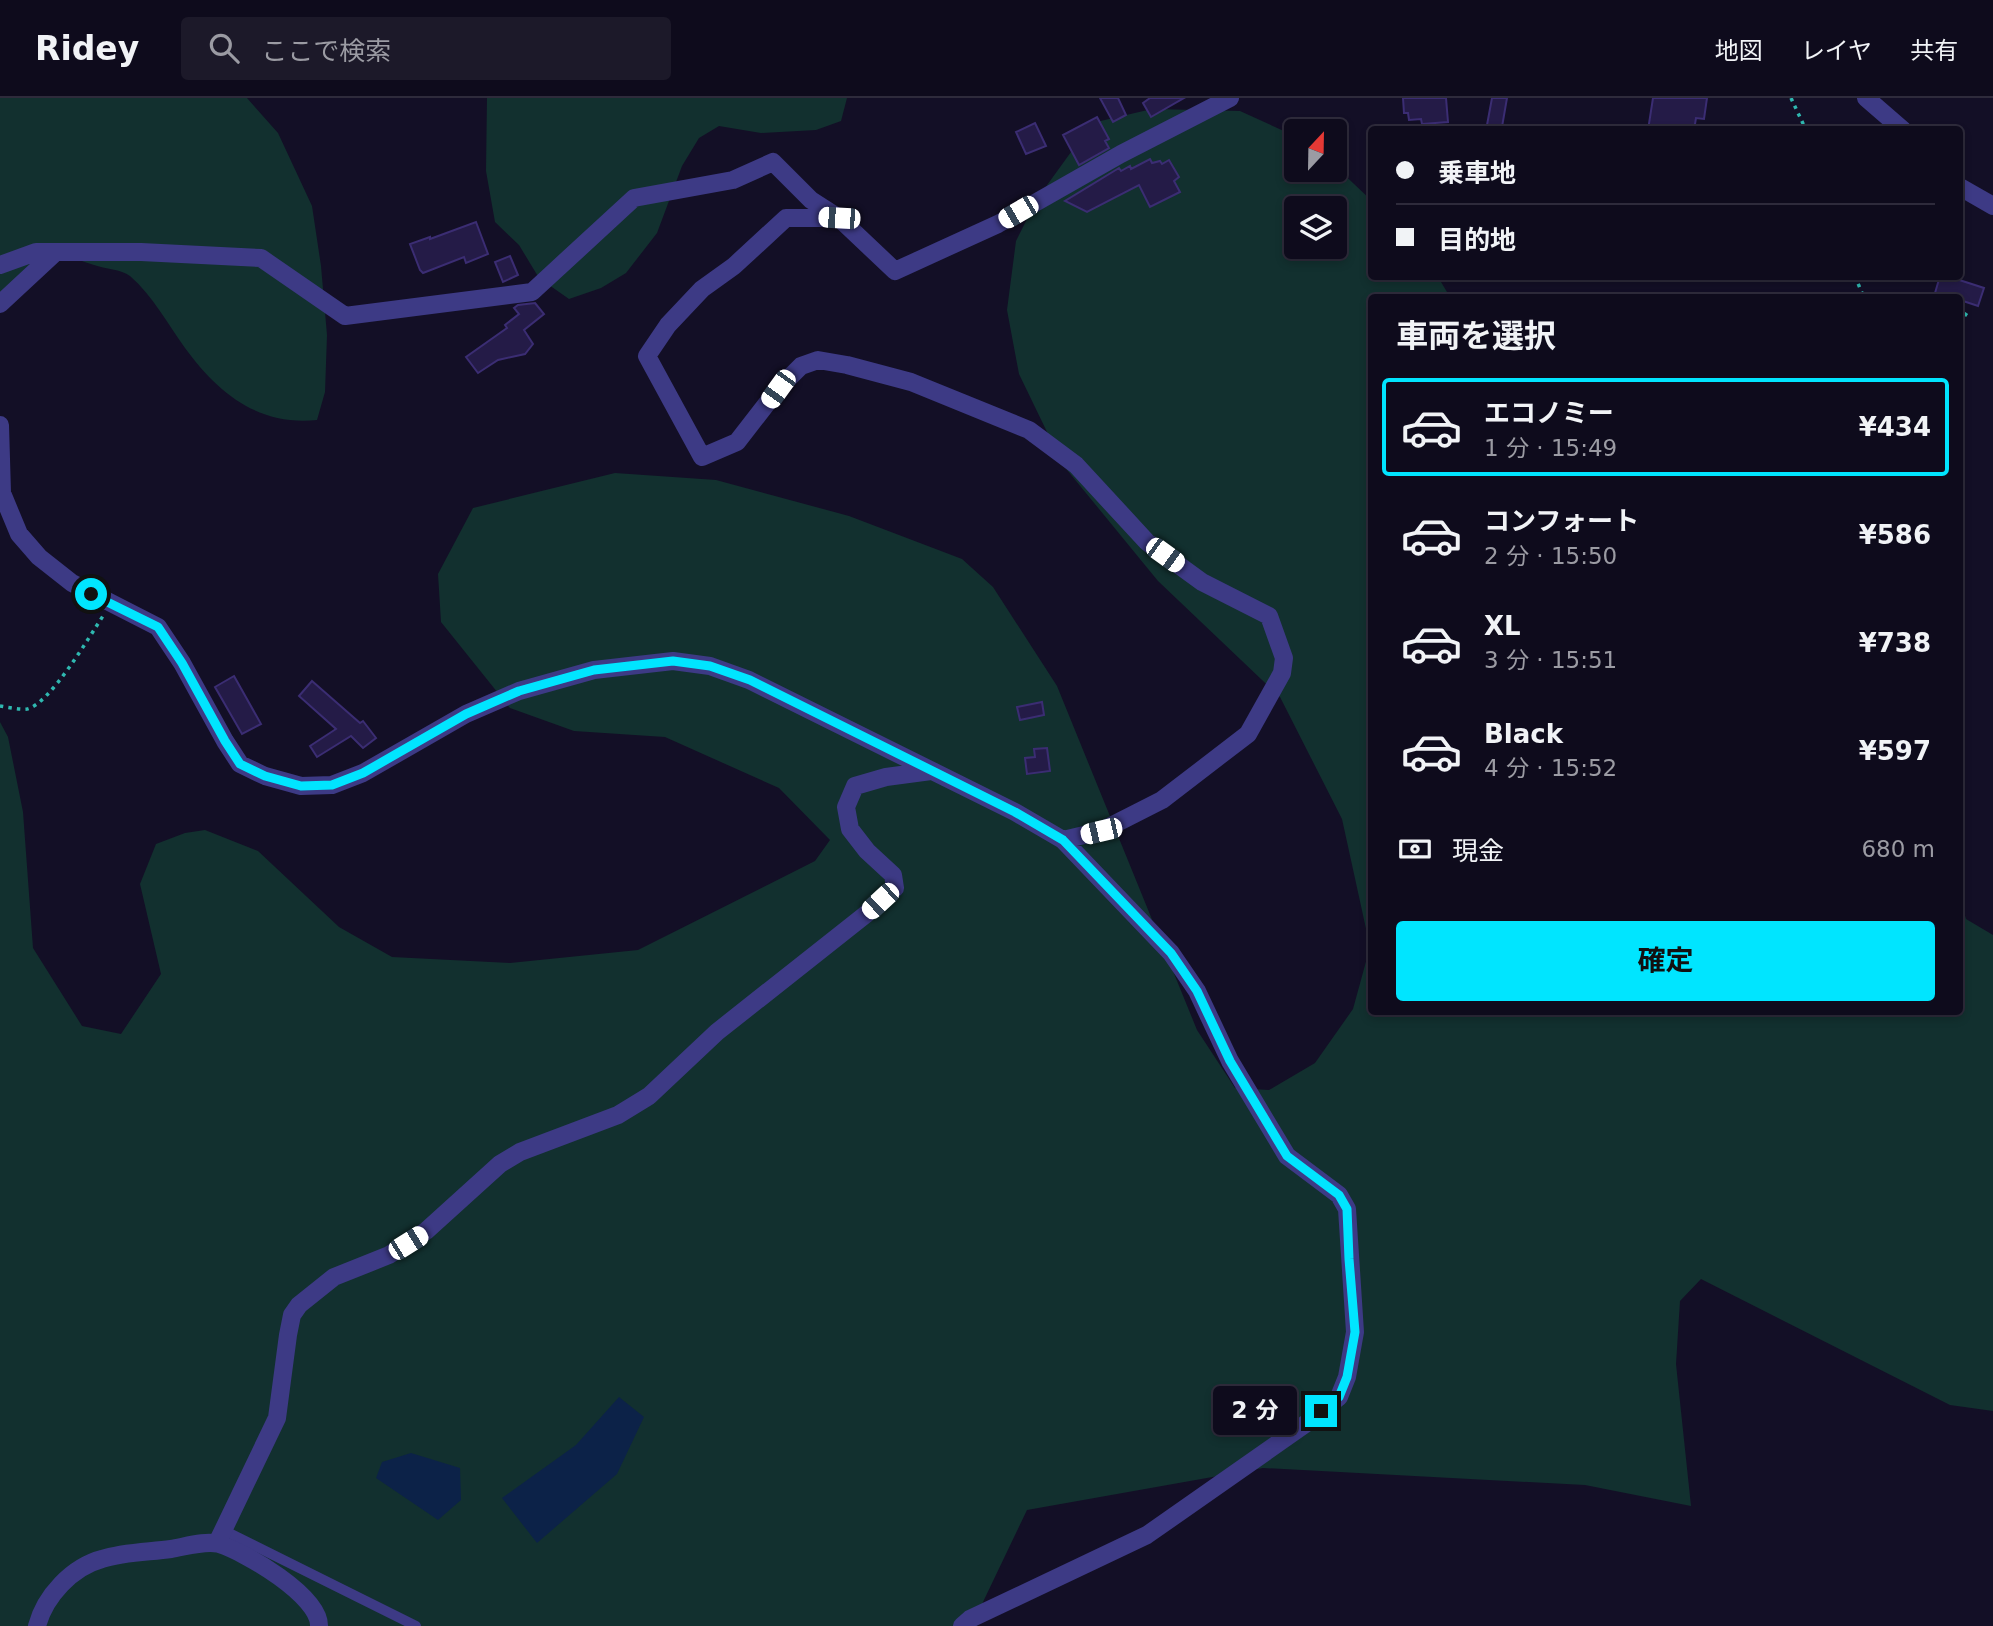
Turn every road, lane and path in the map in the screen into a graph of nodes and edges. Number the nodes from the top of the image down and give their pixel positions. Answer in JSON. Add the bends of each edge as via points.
{"nodes":[{"id":1,"x":1230,"y":98,"type":"edge"},
{"id":2,"x":1791,"y":98,"type":"edge"},
{"id":3,"x":1866,"y":98,"type":"edge"},
{"id":4,"x":1804,"y":126,"type":"edge"},
{"id":5,"x":1898,"y":126,"type":"edge"},
{"id":6,"x":1963,"y":189,"type":"edge"},
{"id":7,"x":1993,"y":206,"type":"edge"},
{"id":8,"x":839,"y":218,"type":"junction"},
{"id":9,"x":56,"y":252,"type":"junction"},
{"id":10,"x":0,"y":265,"type":"edge"},
{"id":11,"x":0,"y":304,"type":"edge"},
{"id":12,"x":1968,"y":312,"type":"dead end"},
{"id":13,"x":1963,"y":319,"type":"edge"},
{"id":14,"x":0,"y":425,"type":"edge"},
{"id":15,"x":111,"y":605,"type":"junction"},
{"id":16,"x":0,"y":706,"type":"edge"},
{"id":17,"x":931,"y":771,"type":"junction"},
{"id":18,"x":1063,"y":840,"type":"junction"},
{"id":19,"x":220,"y":1536,"type":"junction"},
{"id":20,"x":37,"y":1626,"type":"edge"},
{"id":21,"x":319,"y":1626,"type":"edge"},
{"id":22,"x":416,"y":1626,"type":"edge"},
{"id":23,"x":962,"y":1626,"type":"edge"}],
"edges":[{"from":1,"to":8,"type":"street","via":[[998,224],[895,271]]},
{"from":2,"to":4,"type":"path"},
{"from":3,"to":5,"type":"street"},
{"from":6,"to":7,"type":"street"},
{"from":8,"to":9,"type":"street","via":[[811,200],[773,162],[733,180],[634,198],[532,292],[345,316],[261,258]]},
{"from":8,"to":18,"type":"street","via":[[786,218],[734,267],[702,289],[647,356],[702,457],[737,442],[801,366],[818,360],[911,382],[1029,430],[1076,465],[1147,542],[1202,582],[1269,616],[1275,629],[1284,658],[1282,673],[1248,734],[1162,800],[1101,831]]},
{"from":9,"to":10,"type":"street","via":[[36,253]]},
{"from":9,"to":11,"type":"street"},
{"from":12,"to":13,"type":"path"},
{"from":14,"to":15,"type":"street","via":[[2,494],[19,534],[72,583]]},
{"from":15,"to":16,"type":"path","via":[[41,701],[27,709]]},
{"from":15,"to":17,"type":"street","via":[[158,627],[240,764],[301,786],[332,785],[363,773],[466,714],[519,691],[594,670],[673,661],[710,666],[750,680]]},
{"from":17,"to":18,"type":"street"},
{"from":17,"to":19,"type":"street","via":[[855,786],[846,807],[850,829],[893,875],[895,888],[865,915],[717,1032],[649,1096],[618,1115],[520,1152],[500,1164],[426,1231],[389,1255],[334,1277],[299,1305],[288,1335],[277,1418]]},
{"from":18,"to":23,"type":"street","via":[[1171,953],[1197,991],[1230,1061],[1287,1156],[1339,1195],[1347,1209],[1355,1332],[1339,1397],[1304,1425],[1147,1535]]},
{"from":19,"to":20,"type":"street","via":[[101,1559],[69,1577],[54,1592]]},
{"from":19,"to":21,"type":"street","via":[[285,1580],[309,1602]]},
{"from":19,"to":22,"type":"lane"}]}
